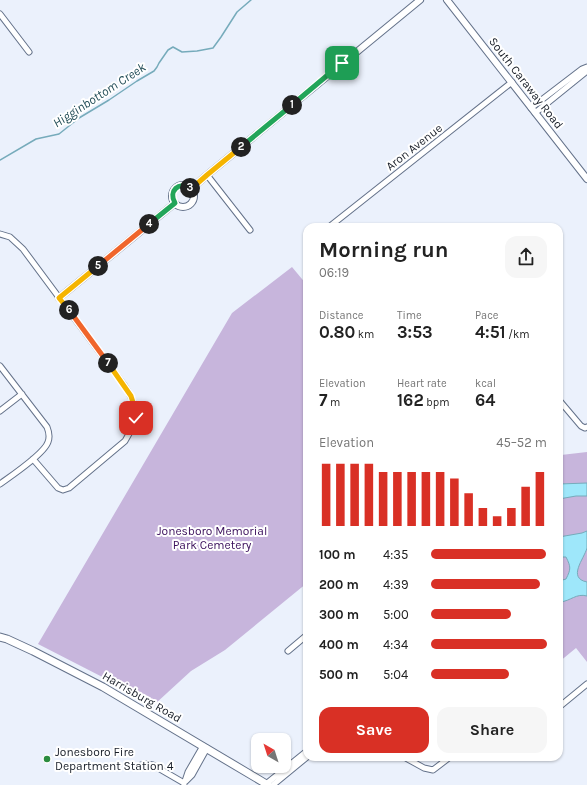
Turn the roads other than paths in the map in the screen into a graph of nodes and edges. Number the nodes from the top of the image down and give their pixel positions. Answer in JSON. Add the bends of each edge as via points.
{"nodes":[{"id":1,"x":420,"y":0,"type":"edge"},
{"id":2,"x":447,"y":0,"type":"edge"},
{"id":3,"x":0,"y":14,"type":"edge"},
{"id":4,"x":29,"y":52,"type":"dead end"},
{"id":5,"x":587,"y":67,"type":"edge"},
{"id":6,"x":587,"y":71,"type":"edge"},
{"id":7,"x":512,"y":82,"type":"junction"},
{"id":8,"x":533,"y":110,"type":"junction"},
{"id":9,"x":207,"y":175,"type":"junction"},
{"id":10,"x":587,"y":179,"type":"edge"},
{"id":11,"x":191,"y":189,"type":"junction"},
{"id":12,"x":175,"y":203,"type":"junction"},
{"id":13,"x":334,"y":223,"type":"edge"},
{"id":14,"x":250,"y":230,"type":"dead end"},
{"id":15,"x":0,"y":234,"type":"edge"},
{"id":16,"x":59,"y":298,"type":"junction"},
{"id":17,"x":0,"y":366,"type":"edge"},
{"id":18,"x":22,"y":394,"type":"junction"},
{"id":19,"x":563,"y":405,"type":"edge"},
{"id":20,"x":0,"y":411,"type":"edge"},
{"id":21,"x":587,"y":427,"type":"edge"},
{"id":22,"x":33,"y":459,"type":"junction"},
{"id":23,"x":0,"y":484,"type":"edge"},
{"id":24,"x":0,"y":637,"type":"edge"},
{"id":25,"x":303,"y":639,"type":"edge"},
{"id":26,"x":288,"y":651,"type":"dead end"},
{"id":27,"x":587,"y":684,"type":"edge"},
{"id":28,"x":563,"y":704,"type":"edge"},
{"id":29,"x":205,"y":747,"type":"junction"},
{"id":30,"x":303,"y":755,"type":"edge"},
{"id":31,"x":303,"y":761,"type":"edge"},
{"id":32,"x":411,"y":761,"type":"edge"},
{"id":33,"x":445,"y":761,"type":"edge"},
{"id":34,"x":141,"y":765,"type":"dead end"},
{"id":35,"x":184,"y":784,"type":"edge"},
{"id":36,"x":269,"y":785,"type":"edge"}],
"edges":[{"from":1,"to":9,"type":"street"},
{"from":2,"to":7,"type":"street","name":"South Caraway Road"},
{"from":3,"to":4,"type":"street"},
{"from":5,"to":8,"type":"street"},
{"from":6,"to":8,"type":"street"},
{"from":7,"to":8,"type":"street","name":"South Caraway Road"},
{"from":7,"to":13,"type":"street","name":"Aron Avenue"},
{"from":8,"to":10,"type":"street","name":"South Caraway Road"},
{"from":9,"to":11,"type":"street"},
{"from":9,"to":14,"type":"street"},
{"from":11,"to":12,"type":"street","via":[[194,196],[191,203],[185,206]]},
{"from":11,"to":12,"type":"street","via":[[185,185],[175,188],[172,195]]},
{"from":12,"to":16,"type":"street"},
{"from":15,"to":16,"type":"street","via":[[10,237],[23,248]]},
{"from":16,"to":22,"type":"street","via":[[131,396],[136,418],[125,440],[69,488],[58,488]]},
{"from":17,"to":18,"type":"street"},
{"from":18,"to":20,"type":"street"},
{"from":18,"to":22,"type":"street","via":[[49,433],[47,445]]},
{"from":19,"to":21,"type":"street","via":[[581,426]]},
{"from":22,"to":23,"type":"street"},
{"from":24,"to":29,"type":"main road","name":"Harrisburg Road","via":[[68,668]]},
{"from":25,"to":26,"type":"street"},
{"from":27,"to":28,"type":"street"},
{"from":29,"to":35,"type":"street","via":[[192,774]]},
{"from":29,"to":36,"type":"main road","name":"Harrisburg Road"},
{"from":30,"to":36,"type":"street"},
{"from":31,"to":36,"type":"street"},
{"from":32,"to":33,"type":"street","via":[[433,770]]},
{"from":34,"to":35,"type":"street","via":[[152,765]]}]}
